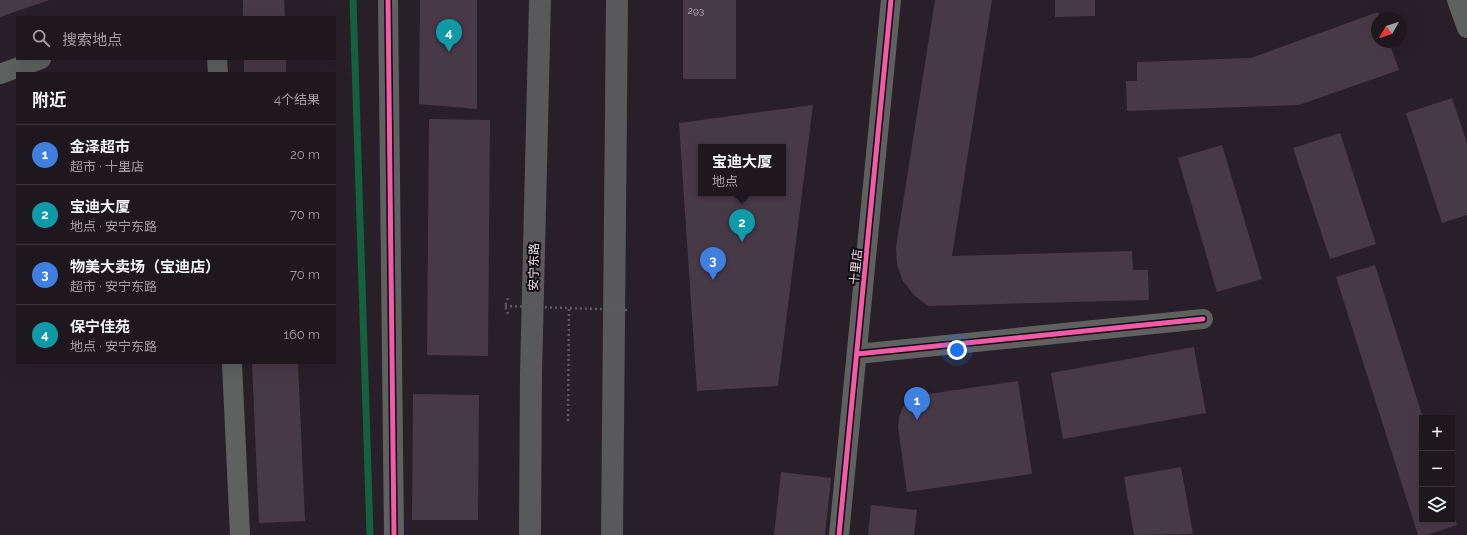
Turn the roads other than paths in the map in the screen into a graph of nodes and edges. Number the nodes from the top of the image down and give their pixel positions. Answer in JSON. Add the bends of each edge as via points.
{"nodes":[{"id":1,"x":388,"y":0,"type":"edge"},
{"id":2,"x":540,"y":0,"type":"edge"},
{"id":3,"x":617,"y":0,"type":"edge"},
{"id":4,"x":892,"y":0,"type":"edge"},
{"id":5,"x":1457,"y":0,"type":"edge"},
{"id":6,"x":1467,"y":28,"type":"edge"},
{"id":7,"x":39,"y":60,"type":"edge"},
{"id":8,"x":217,"y":60,"type":"edge"},
{"id":9,"x":218,"y":72,"type":"edge"},
{"id":10,"x":0,"y":74,"type":"edge"},
{"id":11,"x":1203,"y":319,"type":"dead end"},
{"id":12,"x":857,"y":354,"type":"junction"},
{"id":13,"x":232,"y":364,"type":"edge"},
{"id":14,"x":240,"y":535,"type":"edge"},
{"id":15,"x":394,"y":535,"type":"edge"},
{"id":16,"x":530,"y":535,"type":"edge"},
{"id":17,"x":612,"y":535,"type":"edge"},
{"id":18,"x":839,"y":535,"type":"edge"}],
"edges":[{"from":1,"to":15,"type":"street"},
{"from":2,"to":16,"type":"main road","name":"安宁东路","via":[[531,374]]},
{"from":3,"to":17,"type":"main road"},
{"from":4,"to":12,"type":"street","name":"十里店"},
{"from":5,"to":6,"type":"street"},
{"from":7,"to":10,"type":"street"},
{"from":8,"to":9,"type":"street"},
{"from":11,"to":12,"type":"street"},
{"from":12,"to":18,"type":"street","name":"十里店"},
{"from":13,"to":14,"type":"street"}]}
